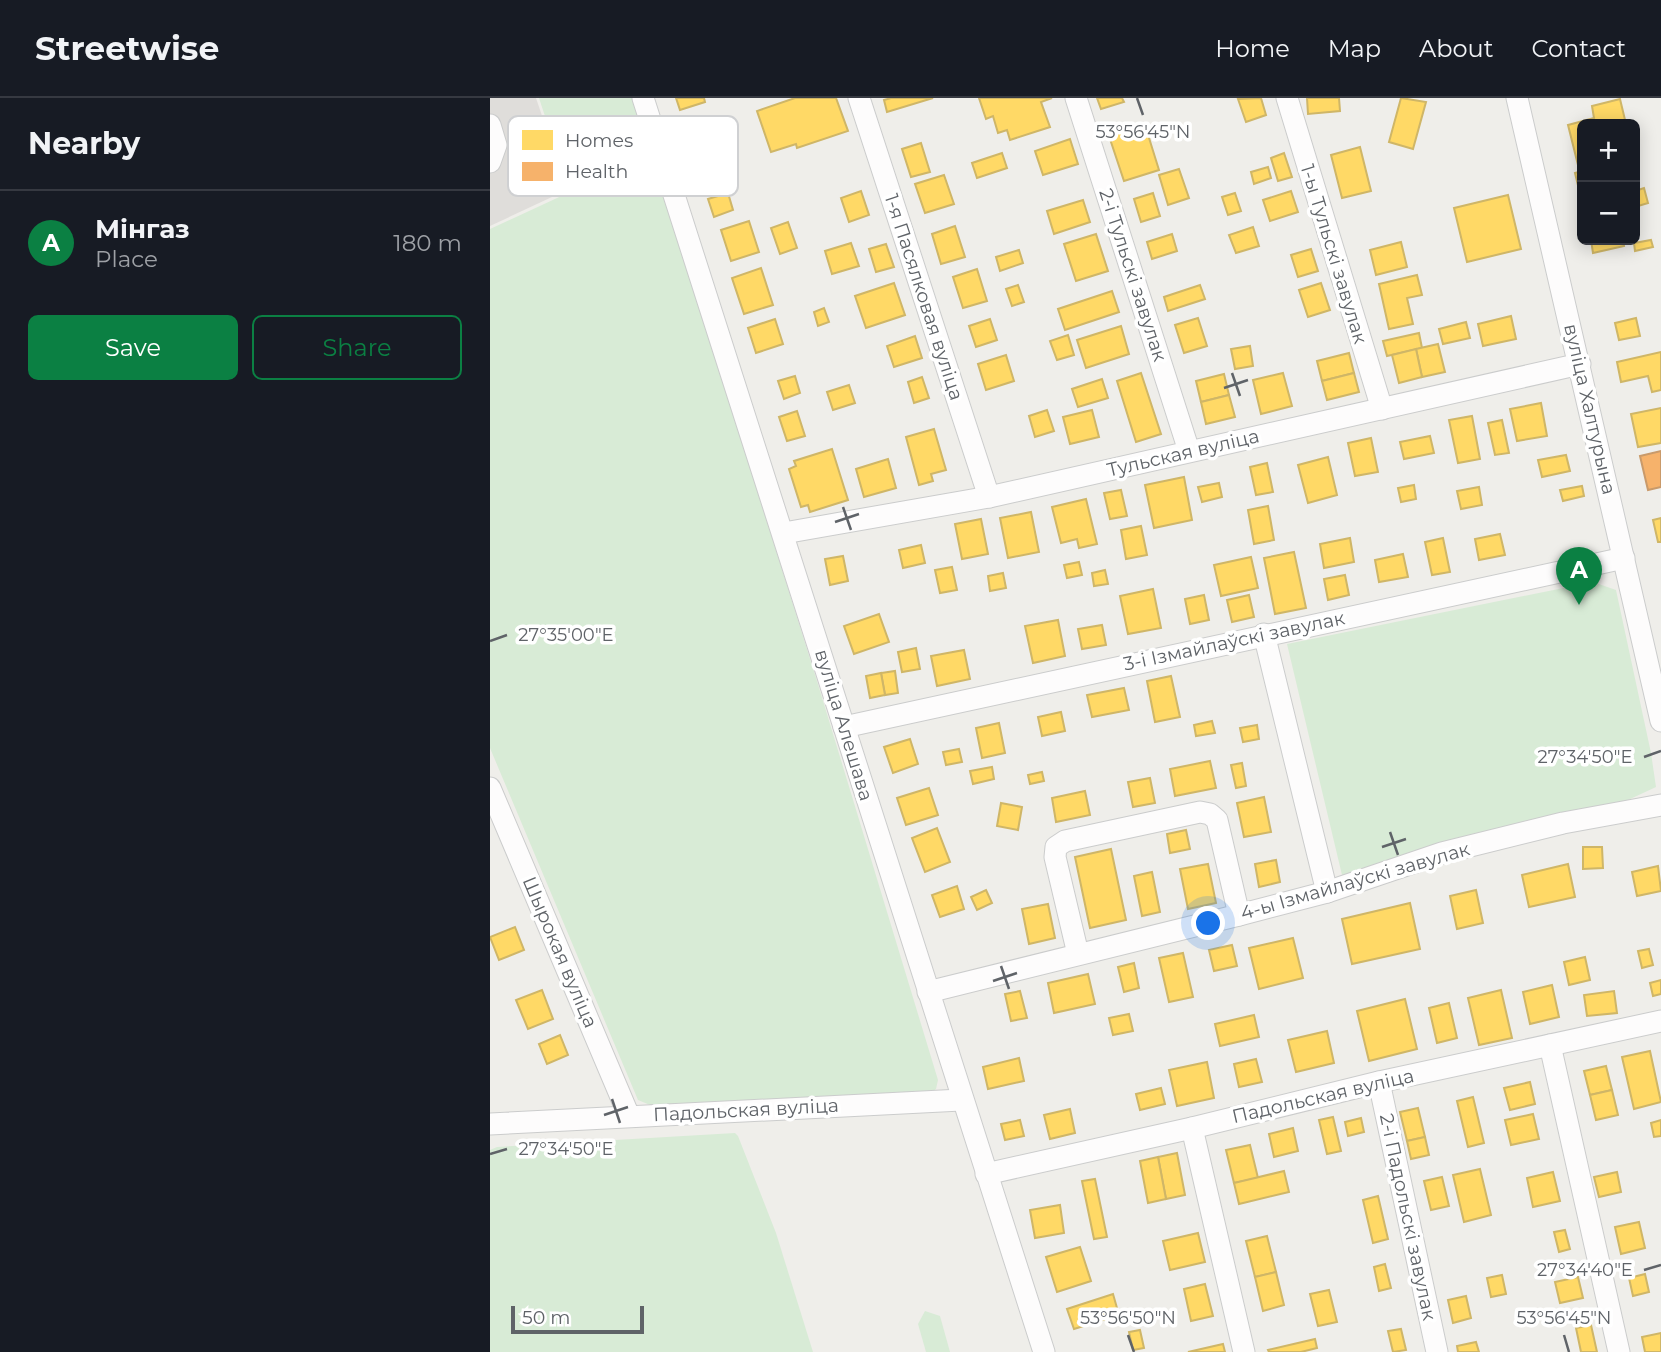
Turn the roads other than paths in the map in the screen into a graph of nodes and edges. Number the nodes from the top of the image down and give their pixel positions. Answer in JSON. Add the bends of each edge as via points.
{"nodes":[{"id":1,"x":643,"y":98,"type":"edge"},
{"id":2,"x":859,"y":98,"type":"edge"},
{"id":3,"x":1076,"y":98,"type":"edge"},
{"id":4,"x":1287,"y":98,"type":"edge"},
{"id":5,"x":1517,"y":98,"type":"edge"},
{"id":6,"x":649,"y":116,"type":"edge"},
{"id":7,"x":490,"y":125,"type":"edge"},
{"id":8,"x":490,"y":162,"type":"edge"},
{"id":9,"x":675,"y":196,"type":"edge"},
{"id":10,"x":1580,"y":364,"type":"junction"},
{"id":11,"x":1382,"y":409,"type":"junction"},
{"id":12,"x":1189,"y":452,"type":"junction"},
{"id":13,"x":989,"y":496,"type":"junction"},
{"id":14,"x":784,"y":533,"type":"junction"},
{"id":15,"x":1624,"y":558,"type":"junction"},
{"id":16,"x":1264,"y":634,"type":"junction"},
{"id":17,"x":1657,"y":686,"type":"edge"},
{"id":18,"x":1661,"y":720,"type":"edge"},
{"id":19,"x":844,"y":727,"type":"junction"},
{"id":20,"x":490,"y":788,"type":"edge"},
{"id":21,"x":1661,"y":805,"type":"edge"},
{"id":22,"x":1327,"y":892,"type":"junction"},
{"id":23,"x":1239,"y":915,"type":"junction"},
{"id":24,"x":1079,"y":954,"type":"junction"},
{"id":25,"x":928,"y":992,"type":"junction"},
{"id":26,"x":1661,"y":1021,"type":"edge"},
{"id":27,"x":1550,"y":1045,"type":"junction"},
{"id":28,"x":1379,"y":1082,"type":"junction"},
{"id":29,"x":961,"y":1100,"type":"junction"},
{"id":30,"x":629,"y":1116,"type":"junction"},
{"id":31,"x":490,"y":1124,"type":"edge"},
{"id":32,"x":1192,"y":1128,"type":"junction"},
{"id":33,"x":986,"y":1174,"type":"junction"},
{"id":34,"x":1044,"y":1352,"type":"edge"},
{"id":35,"x":1244,"y":1352,"type":"edge"},
{"id":36,"x":1437,"y":1352,"type":"edge"},
{"id":37,"x":1619,"y":1352,"type":"edge"}],
"edges":[{"from":1,"to":6,"type":"street","name":"вуліца Алешава"},
{"from":2,"to":13,"type":"street","name":"1-я Пасялковая вуліца"},
{"from":3,"to":12,"type":"street","name":"2-і Тульскі завулак"},
{"from":4,"to":11,"type":"street","name":"1-ы Тульскі завулак"},
{"from":5,"to":10,"type":"street","name":"вуліца Халтурына"},
{"from":7,"to":8,"type":"street","via":[[496,152]]},
{"from":9,"to":14,"type":"street","name":"вуліца Алешава"},
{"from":10,"to":11,"type":"street","name":"Тульская вуліца"},
{"from":10,"to":15,"type":"street","name":"вуліца Халтурына"},
{"from":11,"to":12,"type":"street","name":"Тульская вуліца"},
{"from":12,"to":13,"type":"street","name":"Тульская вуліца"},
{"from":13,"to":14,"type":"street","name":"Тульская вуліца"},
{"from":14,"to":19,"type":"street","name":"вуліца Алешава"},
{"from":15,"to":16,"type":"street","name":"3-і Ізмайлаўскі завулак"},
{"from":15,"to":17,"type":"street","name":"вуліца Халтурына"},
{"from":16,"to":19,"type":"street","name":"3-і Ізмайлаўскі завулак"},
{"from":16,"to":22,"type":"street"},
{"from":17,"to":18,"type":"street","name":"вуліца Халтурына"},
{"from":19,"to":25,"type":"street","name":"вуліца Алешава"},
{"from":20,"to":30,"type":"street","name":"Шырокая вуліца"},
{"from":21,"to":22,"type":"street","name":"4-ы Ізмайлаўскі завулак","via":[[1442,853]]},
{"from":22,"to":23,"type":"street","name":"4-ы Ізмайлаўскі завулак"},
{"from":23,"to":24,"type":"street","name":"4-ы Ізмайлаўскі завулак"},
{"from":23,"to":24,"type":"street","via":[[1217,820],[1210,814],[1200,812],[1065,841],[1056,847],[1055,857]]},
{"from":24,"to":25,"type":"street","name":"4-ы Ізмайлаўскі завулак"},
{"from":25,"to":29,"type":"street","name":"вуліца Алешава"},
{"from":26,"to":27,"type":"street","name":"Падольская вуліца"},
{"from":27,"to":28,"type":"street","name":"Падольская вуліца"},
{"from":27,"to":37,"type":"street"},
{"from":28,"to":32,"type":"street","name":"Падольская вуліца"},
{"from":28,"to":36,"type":"street","name":"2-і Падольскі завулак"},
{"from":29,"to":30,"type":"street","name":"Падольская вуліца"},
{"from":29,"to":33,"type":"street","name":"вуліца Алешава"},
{"from":30,"to":31,"type":"street","name":"Падольская вуліца"},
{"from":32,"to":33,"type":"street","name":"Падольская вуліца"},
{"from":32,"to":35,"type":"street"},
{"from":33,"to":34,"type":"street","name":"вуліца Алешава"}]}
